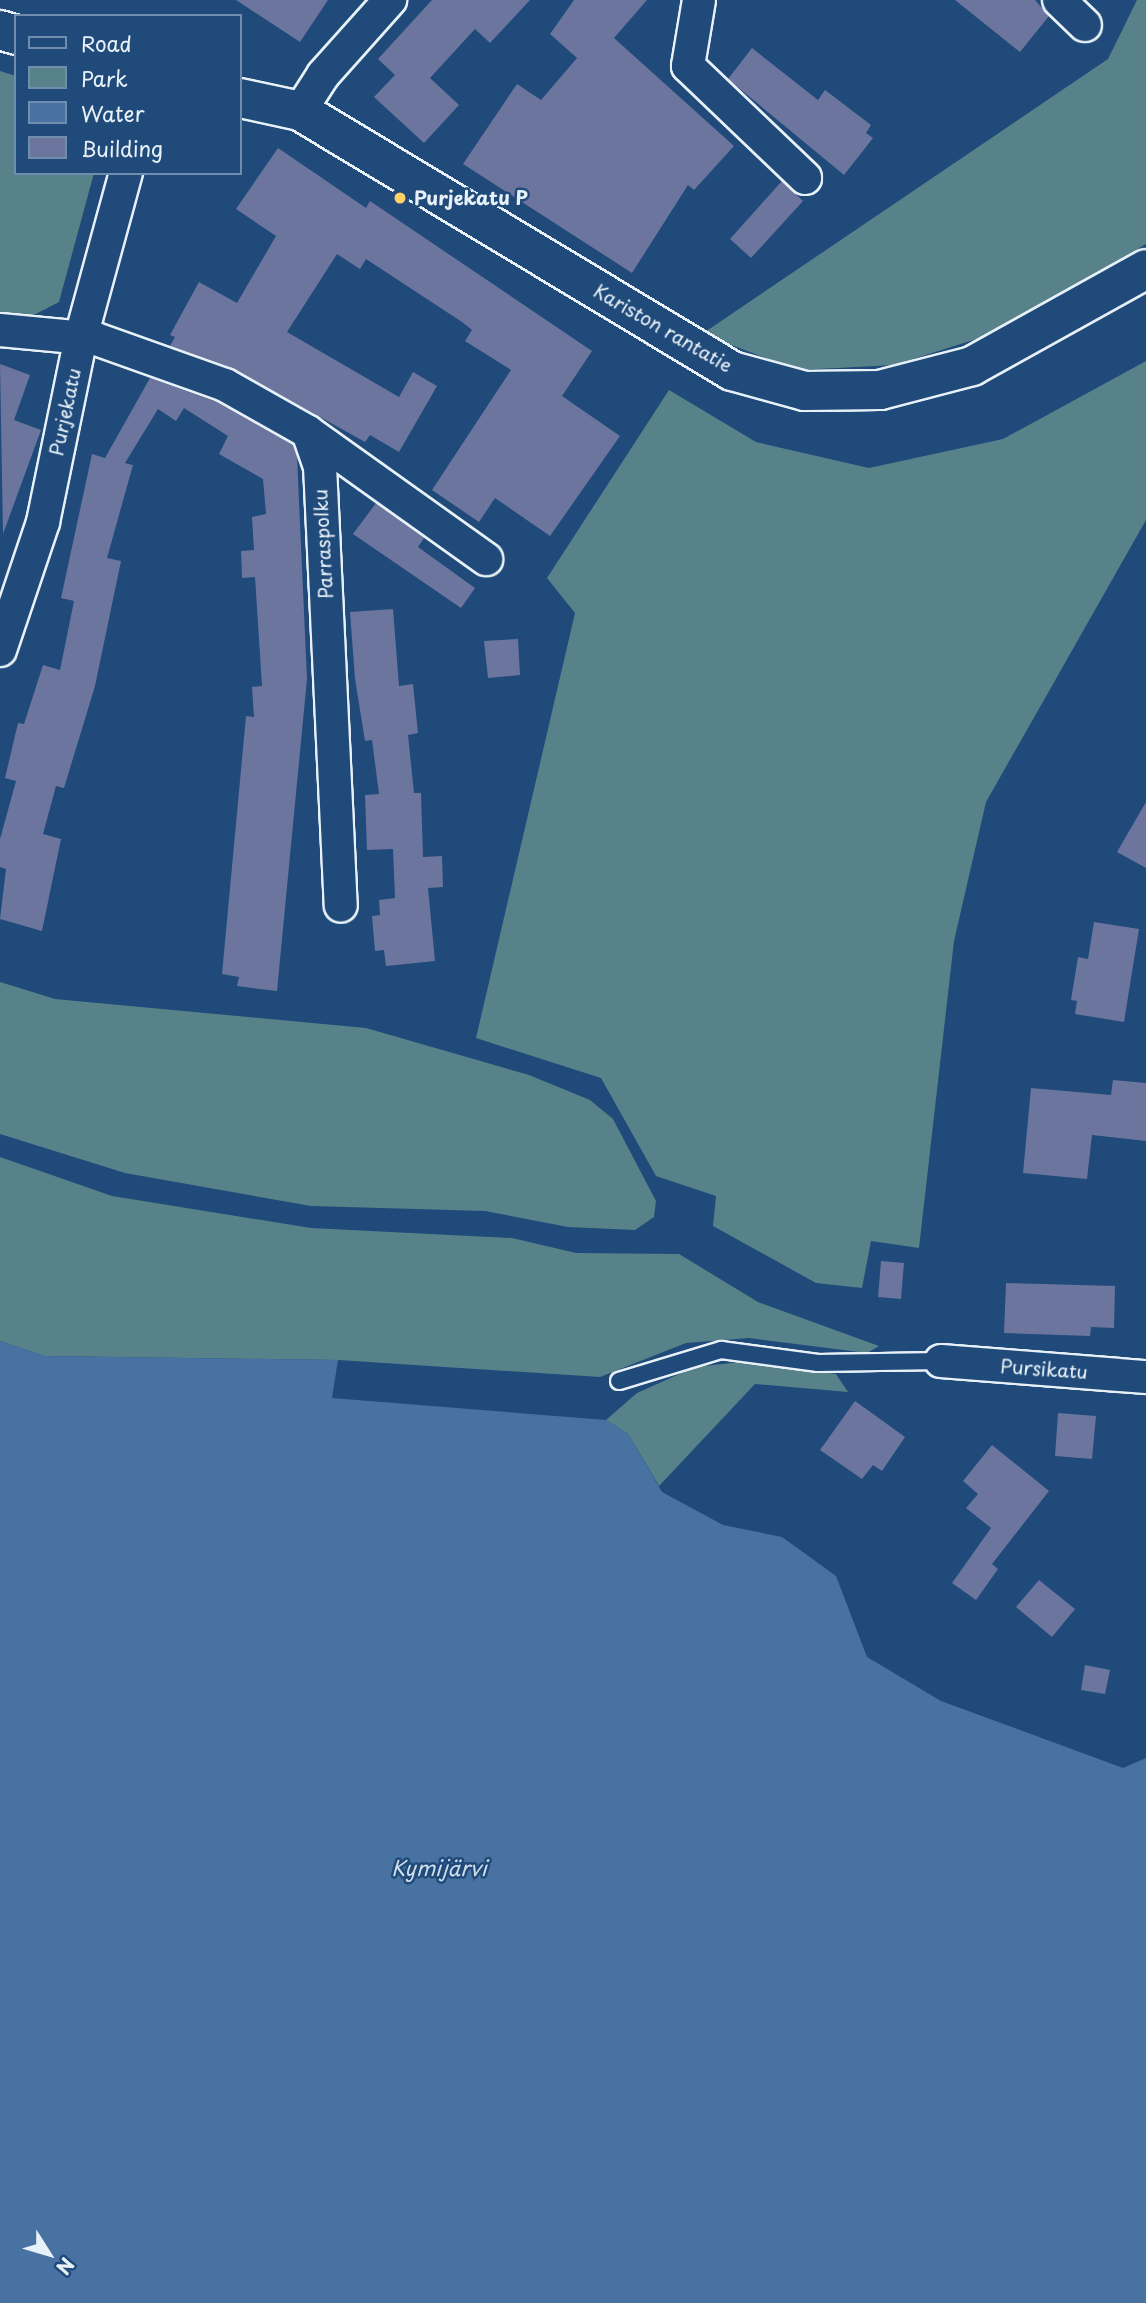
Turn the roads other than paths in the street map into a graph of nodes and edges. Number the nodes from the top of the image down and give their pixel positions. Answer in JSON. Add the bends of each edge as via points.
{"nodes":[{"id":1,"x":390,"y":0,"type":"edge"},
{"id":2,"x":699,"y":0,"type":"edge"},
{"id":3,"x":1059,"y":0,"type":"edge"},
{"id":4,"x":1085,"y":25,"type":"dead end"},
{"id":5,"x":242,"y":98,"type":"edge"},
{"id":6,"x":300,"y":111,"type":"junction"},
{"id":7,"x":125,"y":175,"type":"edge"},
{"id":8,"x":806,"y":178,"type":"dead end"},
{"id":9,"x":1146,"y":269,"type":"edge"},
{"id":10,"x":0,"y":330,"type":"edge"},
{"id":11,"x":81,"y":337,"type":"junction"},
{"id":12,"x":308,"y":432,"type":"junction"},
{"id":13,"x":486,"y":559,"type":"dead end"},
{"id":14,"x":0,"y":650,"type":"edge"},
{"id":15,"x":341,"y":905,"type":"dead end"},
{"id":16,"x":941,"y":1361,"type":"joint"},
{"id":17,"x":1146,"y":1377,"type":"edge"},
{"id":18,"x":619,"y":1381,"type":"dead end"}],
"edges":[{"from":1,"to":6,"type":"street","via":[[323,75]]},
{"from":2,"to":8,"type":"street","via":[[688,66]]},
{"from":3,"to":4,"type":"street"},
{"from":5,"to":6,"type":"street","name":"Kariston rantatie"},
{"from":6,"to":9,"type":"street","name":"Kariston rantatie","via":[[732,371],[804,391],[880,390],[972,366]]},
{"from":7,"to":11,"type":"street","name":"Purjekatu"},
{"from":10,"to":11,"type":"street"},
{"from":11,"to":12,"type":"street","via":[[225,385]]},
{"from":11,"to":14,"type":"street","name":"Purjekatu","via":[[43,522]]},
{"from":12,"to":13,"type":"street"},
{"from":12,"to":15,"type":"street","name":"Parraspolku","via":[[320,466]]},
{"from":16,"to":17,"type":"street","name":"Pursikatu"},
{"from":16,"to":18,"type":"lane","via":[[818,1363],[721,1350]]}]}
